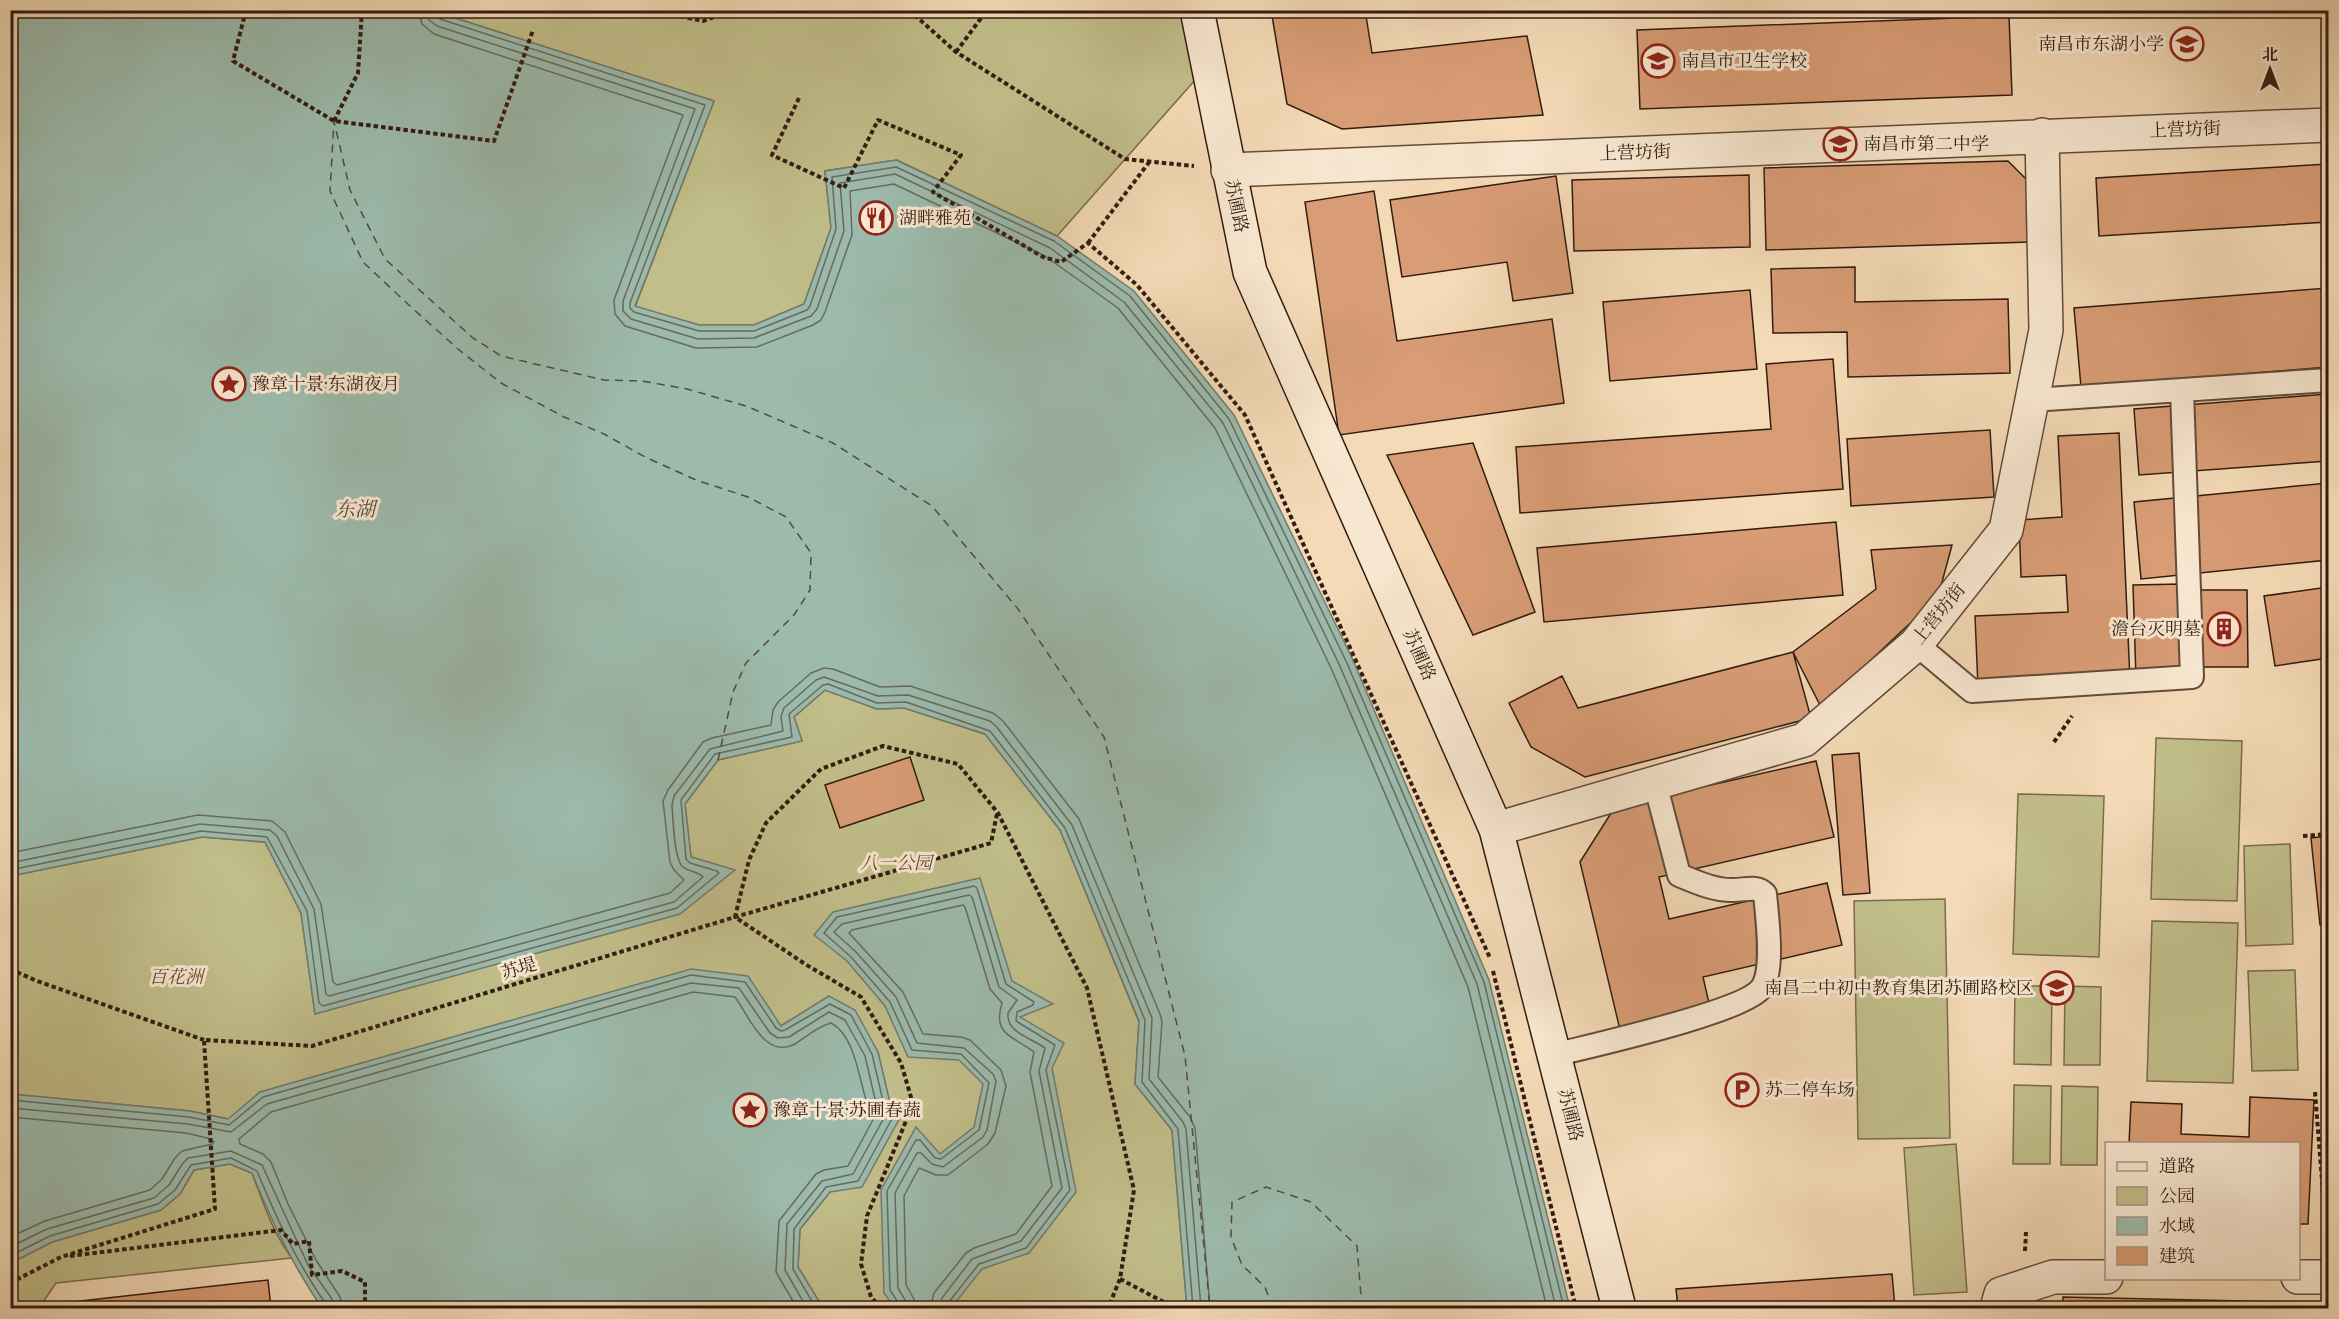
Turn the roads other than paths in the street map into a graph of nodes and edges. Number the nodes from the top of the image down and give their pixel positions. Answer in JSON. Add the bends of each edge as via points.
{"nodes":[{"id":1,"x":1197,"y":10,"type":"edge"},
{"id":2,"x":2328,"y":125,"type":"edge"},
{"id":3,"x":2042,"y":135,"type":"junction"},
{"id":4,"x":1228,"y":170,"type":"junction"},
{"id":5,"x":2328,"y":380,"type":"edge"},
{"id":6,"x":2182,"y":390,"type":"junction"},
{"id":7,"x":2032,"y":400,"type":"junction"},
{"id":8,"x":1916,"y":644,"type":"junction"},
{"id":9,"x":1655,"y":783,"type":"junction"},
{"id":10,"x":1496,"y":829,"type":"junction"},
{"id":11,"x":1554,"y":1055,"type":"junction"},
{"id":12,"x":2105,"y":1277,"type":"edge"},
{"id":13,"x":2300,"y":1277,"type":"edge"},
{"id":14,"x":2328,"y":1277,"type":"edge"},
{"id":15,"x":1619,"y":1308,"type":"edge"},
{"id":16,"x":1997,"y":1308,"type":"edge"}],
"edges":[{"from":1,"to":4,"type":"street","name":"苏圃路"},
{"from":2,"to":3,"type":"street","name":"上营坊街"},
{"from":3,"to":4,"type":"street","name":"上营坊街"},
{"from":3,"to":7,"type":"street","name":"上营坊街","via":[[2046,330]]},
{"from":4,"to":10,"type":"street","name":"苏圃路","via":[[1250,272]]},
{"from":5,"to":6,"type":"lane"},
{"from":6,"to":7,"type":"lane"},
{"from":6,"to":8,"type":"lane","via":[[2192,677],[1972,691]]},
{"from":7,"to":8,"type":"street","name":"上营坊街","via":[[2006,530]]},
{"from":8,"to":9,"type":"street","name":"上营坊街","via":[[1804,740]]},
{"from":9,"to":10,"type":"street","name":"上营坊街"},
{"from":9,"to":11,"type":"lane","via":[[1679,875],[1718,889],[1755,888],[1765,894],[1766,979],[1759,991],[1716,1012]]},
{"from":10,"to":11,"type":"street","name":"苏圃路"},
{"from":11,"to":15,"type":"street","name":"苏圃路"},
{"from":12,"to":16,"type":"street","via":[[2053,1277],[2001,1294]]},
{"from":13,"to":14,"type":"street"}]}
